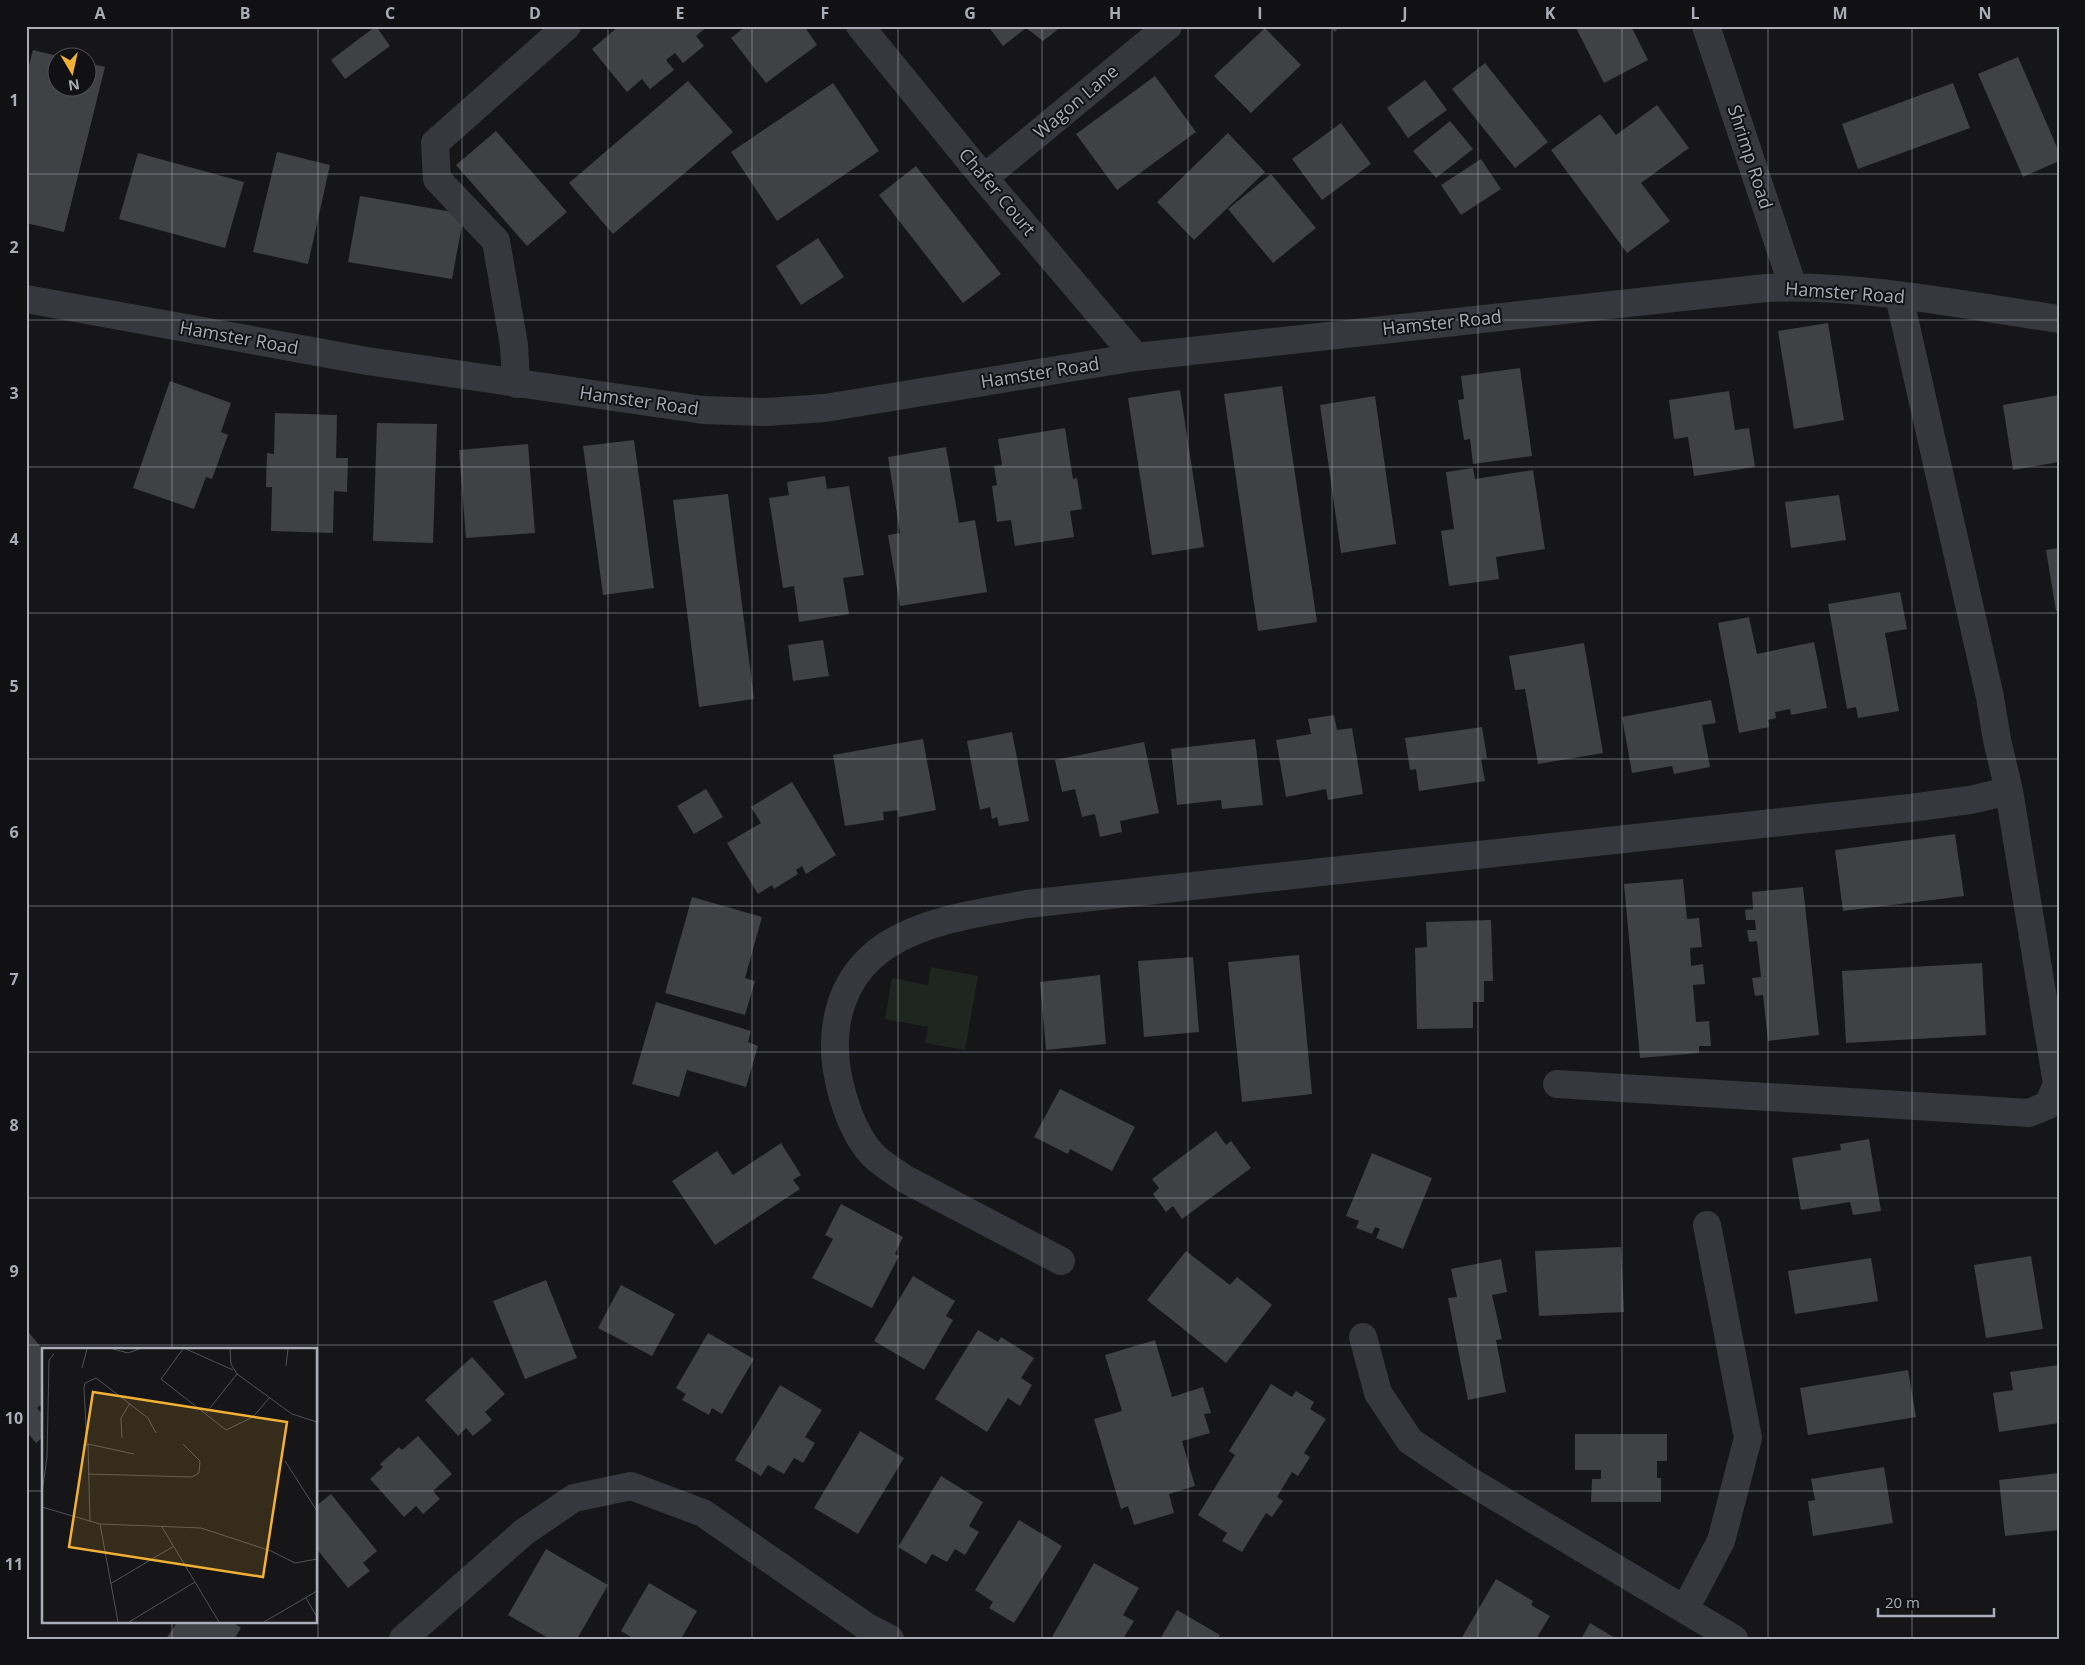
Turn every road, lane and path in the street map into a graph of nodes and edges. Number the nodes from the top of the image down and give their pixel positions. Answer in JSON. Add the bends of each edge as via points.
{"nodes":[{"id":1,"x":567,"y":26,"type":"edge"},
{"id":2,"x":860,"y":26,"type":"edge"},
{"id":3,"x":1168,"y":26,"type":"edge"},
{"id":4,"x":1706,"y":26,"type":"edge"},
{"id":5,"x":984,"y":178,"type":"junction"},
{"id":6,"x":1794,"y":287,"type":"junction"},
{"id":7,"x":1899,"y":296,"type":"junction"},
{"id":8,"x":26,"y":299,"type":"edge"},
{"id":9,"x":2059,"y":319,"type":"edge"},
{"id":10,"x":1136,"y":357,"type":"junction"},
{"id":11,"x":516,"y":384,"type":"junction"},
{"id":12,"x":2009,"y":791,"type":"junction"},
{"id":13,"x":1557,"y":1084,"type":"dead end"},
{"id":14,"x":2058,"y":1087,"type":"edge"},
{"id":15,"x":1707,"y":1225,"type":"dead end"},
{"id":16,"x":1061,"y":1261,"type":"dead end"},
{"id":17,"x":1363,"y":1337,"type":"dead end"},
{"id":18,"x":1685,"y":1609,"type":"junction"},
{"id":19,"x":873,"y":1635,"type":"edge"},
{"id":20,"x":403,"y":1639,"type":"edge"},
{"id":21,"x":1734,"y":1639,"type":"edge"}],
"edges":[{"from":1,"to":11,"type":"street","via":[[434,143],[437,179],[496,241],[514,345]]},
{"from":2,"to":5,"type":"street","name":"Chafer Court"},
{"from":3,"to":5,"type":"street","name":"Wagon Lane"},
{"from":4,"to":6,"type":"street","name":"Shrimp Road"},
{"from":5,"to":10,"type":"street","name":"Chafer Court"},
{"from":6,"to":7,"type":"street","name":"Hamster Road"},
{"from":6,"to":10,"type":"street","name":"Hamster Road","via":[[1726,291]]},
{"from":7,"to":9,"type":"street","name":"Hamster Road"},
{"from":7,"to":12,"type":"street"},
{"from":8,"to":11,"type":"street","name":"Hamster Road","via":[[368,361]]},
{"from":10,"to":11,"type":"street","name":"Hamster Road","via":[[825,408],[767,412],[703,410]]},
{"from":12,"to":14,"type":"street"},
{"from":12,"to":16,"type":"street","via":[[1910,808],[1027,904],[948,920],[908,932],[860,967],[845,992],[836,1023],[834,1046],[836,1069],[848,1114],[872,1154],[889,1168]]},
{"from":13,"to":14,"type":"street","via":[[2029,1113],[2048,1105]]},
{"from":15,"to":18,"type":"street","via":[[1748,1438],[1721,1541]]},
{"from":17,"to":18,"type":"street","via":[[1378,1393],[1410,1441],[1468,1480]]},
{"from":18,"to":21,"type":"street"},
{"from":19,"to":20,"type":"street","via":[[704,1513],[630,1486],[574,1498],[524,1532]]}]}
